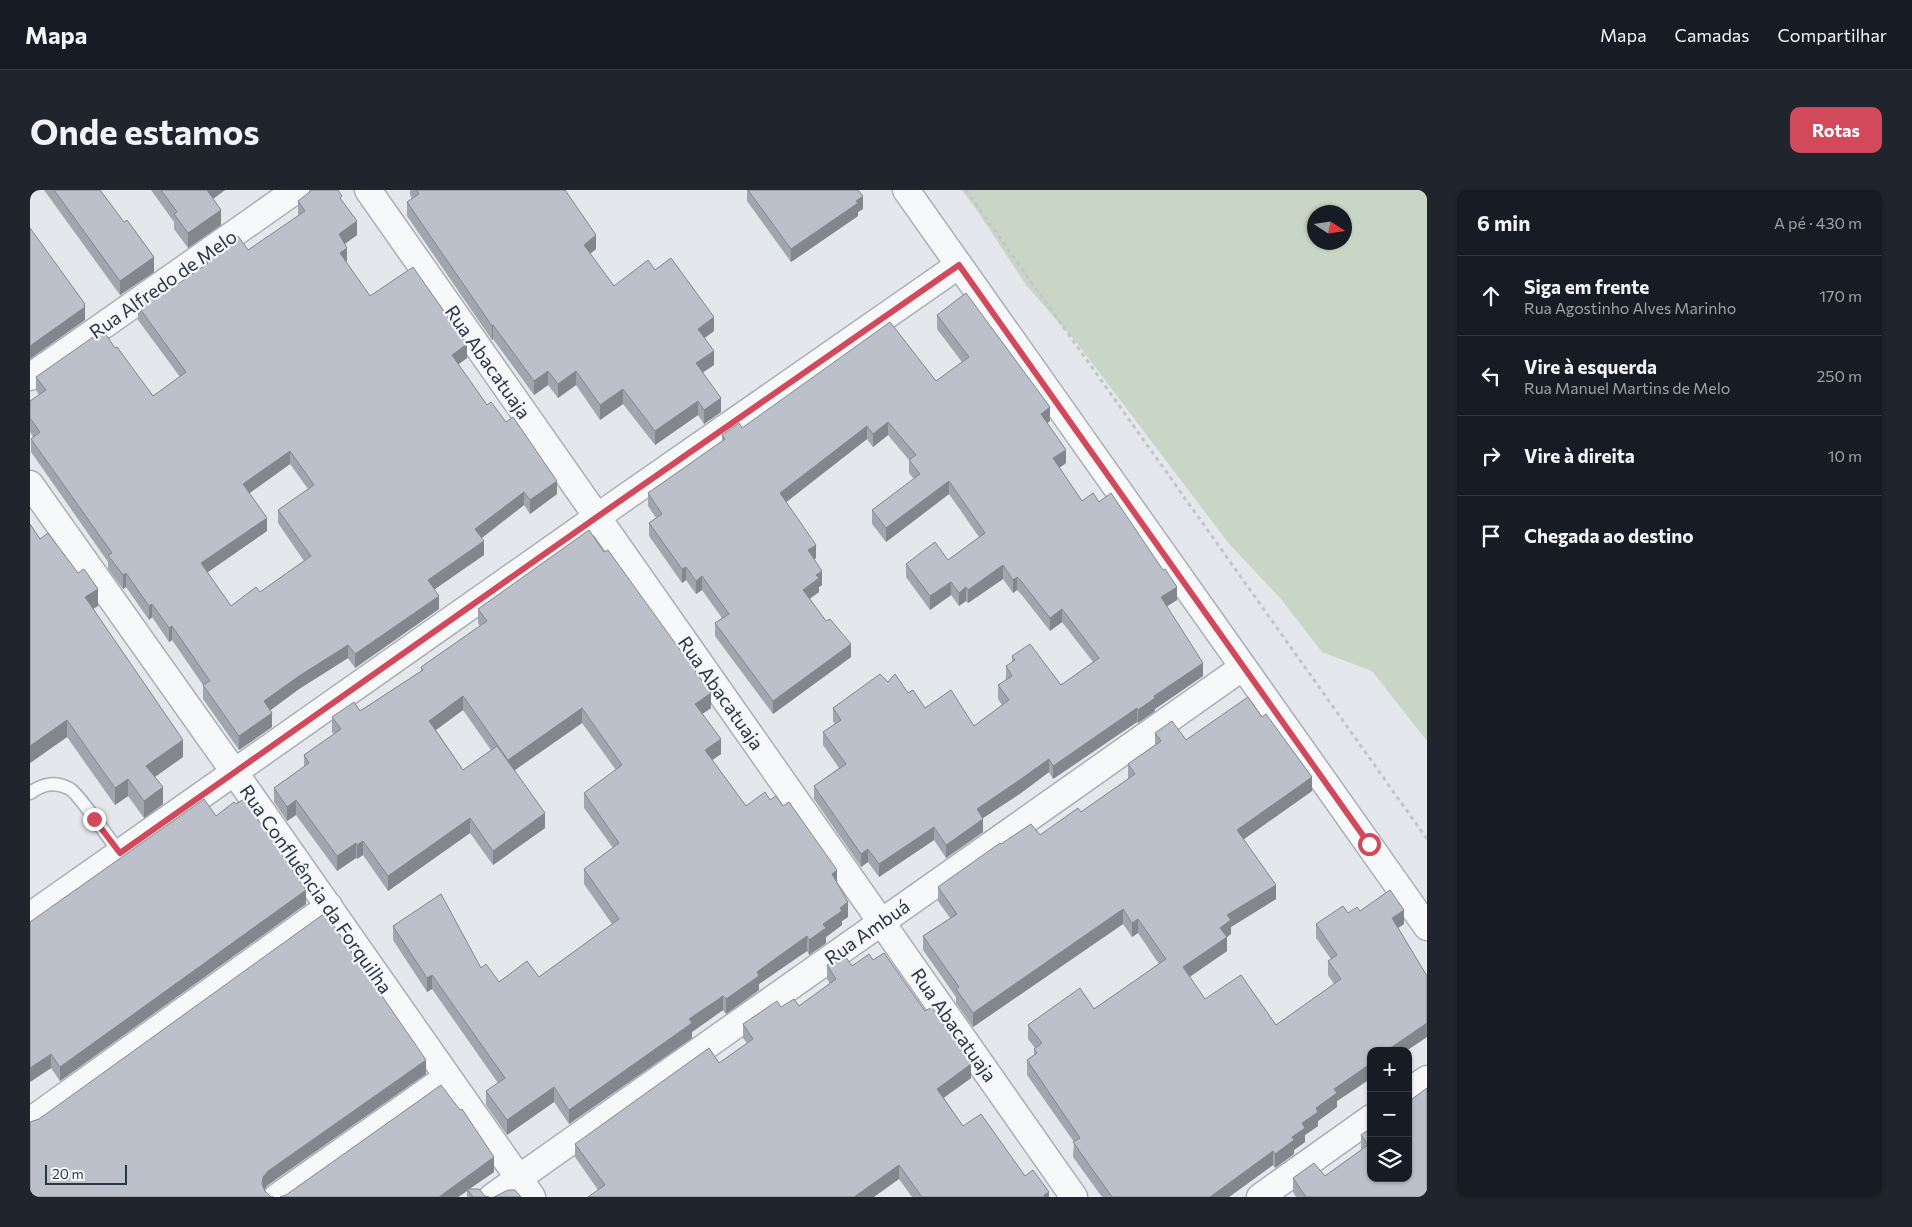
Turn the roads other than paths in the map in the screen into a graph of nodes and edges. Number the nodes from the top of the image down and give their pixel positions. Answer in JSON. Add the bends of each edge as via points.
{"nodes":[{"id":1,"x":296,"y":190,"type":"edge"},
{"id":2,"x":368,"y":190,"type":"edge"},
{"id":3,"x":906,"y":190,"type":"edge"},
{"id":4,"x":959,"y":265,"type":"junction"},
{"id":5,"x":30,"y":377,"type":"edge"},
{"id":6,"x":30,"y":484,"type":"edge"},
{"id":7,"x":597,"y":517,"type":"junction"},
{"id":8,"x":1243,"y":667,"type":"junction"},
{"id":9,"x":235,"y":773,"type":"junction"},
{"id":10,"x":30,"y":793,"type":"edge"},
{"id":11,"x":120,"y":853,"type":"junction"},
{"id":12,"x":329,"y":906,"type":"junction"},
{"id":13,"x":30,"y":916,"type":"edge"},
{"id":14,"x":882,"y":922,"type":"junction"},
{"id":15,"x":1427,"y":927,"type":"edge"},
{"id":16,"x":447,"y":1077,"type":"junction"},
{"id":17,"x":1427,"y":1079,"type":"edge"},
{"id":18,"x":1412,"y":1089,"type":"edge"},
{"id":19,"x":30,"y":1121,"type":"edge"},
{"id":20,"x":1367,"y":1121,"type":"edge"},
{"id":21,"x":525,"y":1188,"type":"edge"},
{"id":22,"x":278,"y":1197,"type":"edge"},
{"id":23,"x":492,"y":1197,"type":"edge"},
{"id":24,"x":1074,"y":1197,"type":"edge"},
{"id":25,"x":1260,"y":1197,"type":"edge"}],
"edges":[{"from":1,"to":5,"type":"street","name":"Rua Alfredo de Melo"},
{"from":2,"to":7,"type":"street","name":"Rua Abacatuaja"},
{"from":3,"to":4,"type":"street"},
{"from":4,"to":7,"type":"street"},
{"from":4,"to":8,"type":"street"},
{"from":6,"to":9,"type":"street","name":"Rua Confluência da Forquilha"},
{"from":7,"to":9,"type":"street"},
{"from":7,"to":14,"type":"street","name":"Rua Abacatuaja"},
{"from":8,"to":14,"type":"street","name":"Rua Ambuá"},
{"from":8,"to":15,"type":"street"},
{"from":9,"to":11,"type":"street"},
{"from":9,"to":12,"type":"street","name":"Rua Confluência da Forquilha"},
{"from":10,"to":11,"type":"lane","via":[[42,785],[71,789]]},
{"from":11,"to":13,"type":"street"},
{"from":12,"to":16,"type":"street","name":"Rua Confluência da Forquilha"},
{"from":12,"to":19,"type":"street"},
{"from":14,"to":21,"type":"street","name":"Rua Ambuá"},
{"from":14,"to":24,"type":"street","name":"Rua Abacatuaja"},
{"from":16,"to":21,"type":"street","name":"Rua Confluência da Forquilha"},
{"from":16,"to":22,"type":"street"},
{"from":17,"to":18,"type":"street"},
{"from":20,"to":25,"type":"street"},
{"from":21,"to":23,"type":"street","name":"Rua Ambuá"}]}
